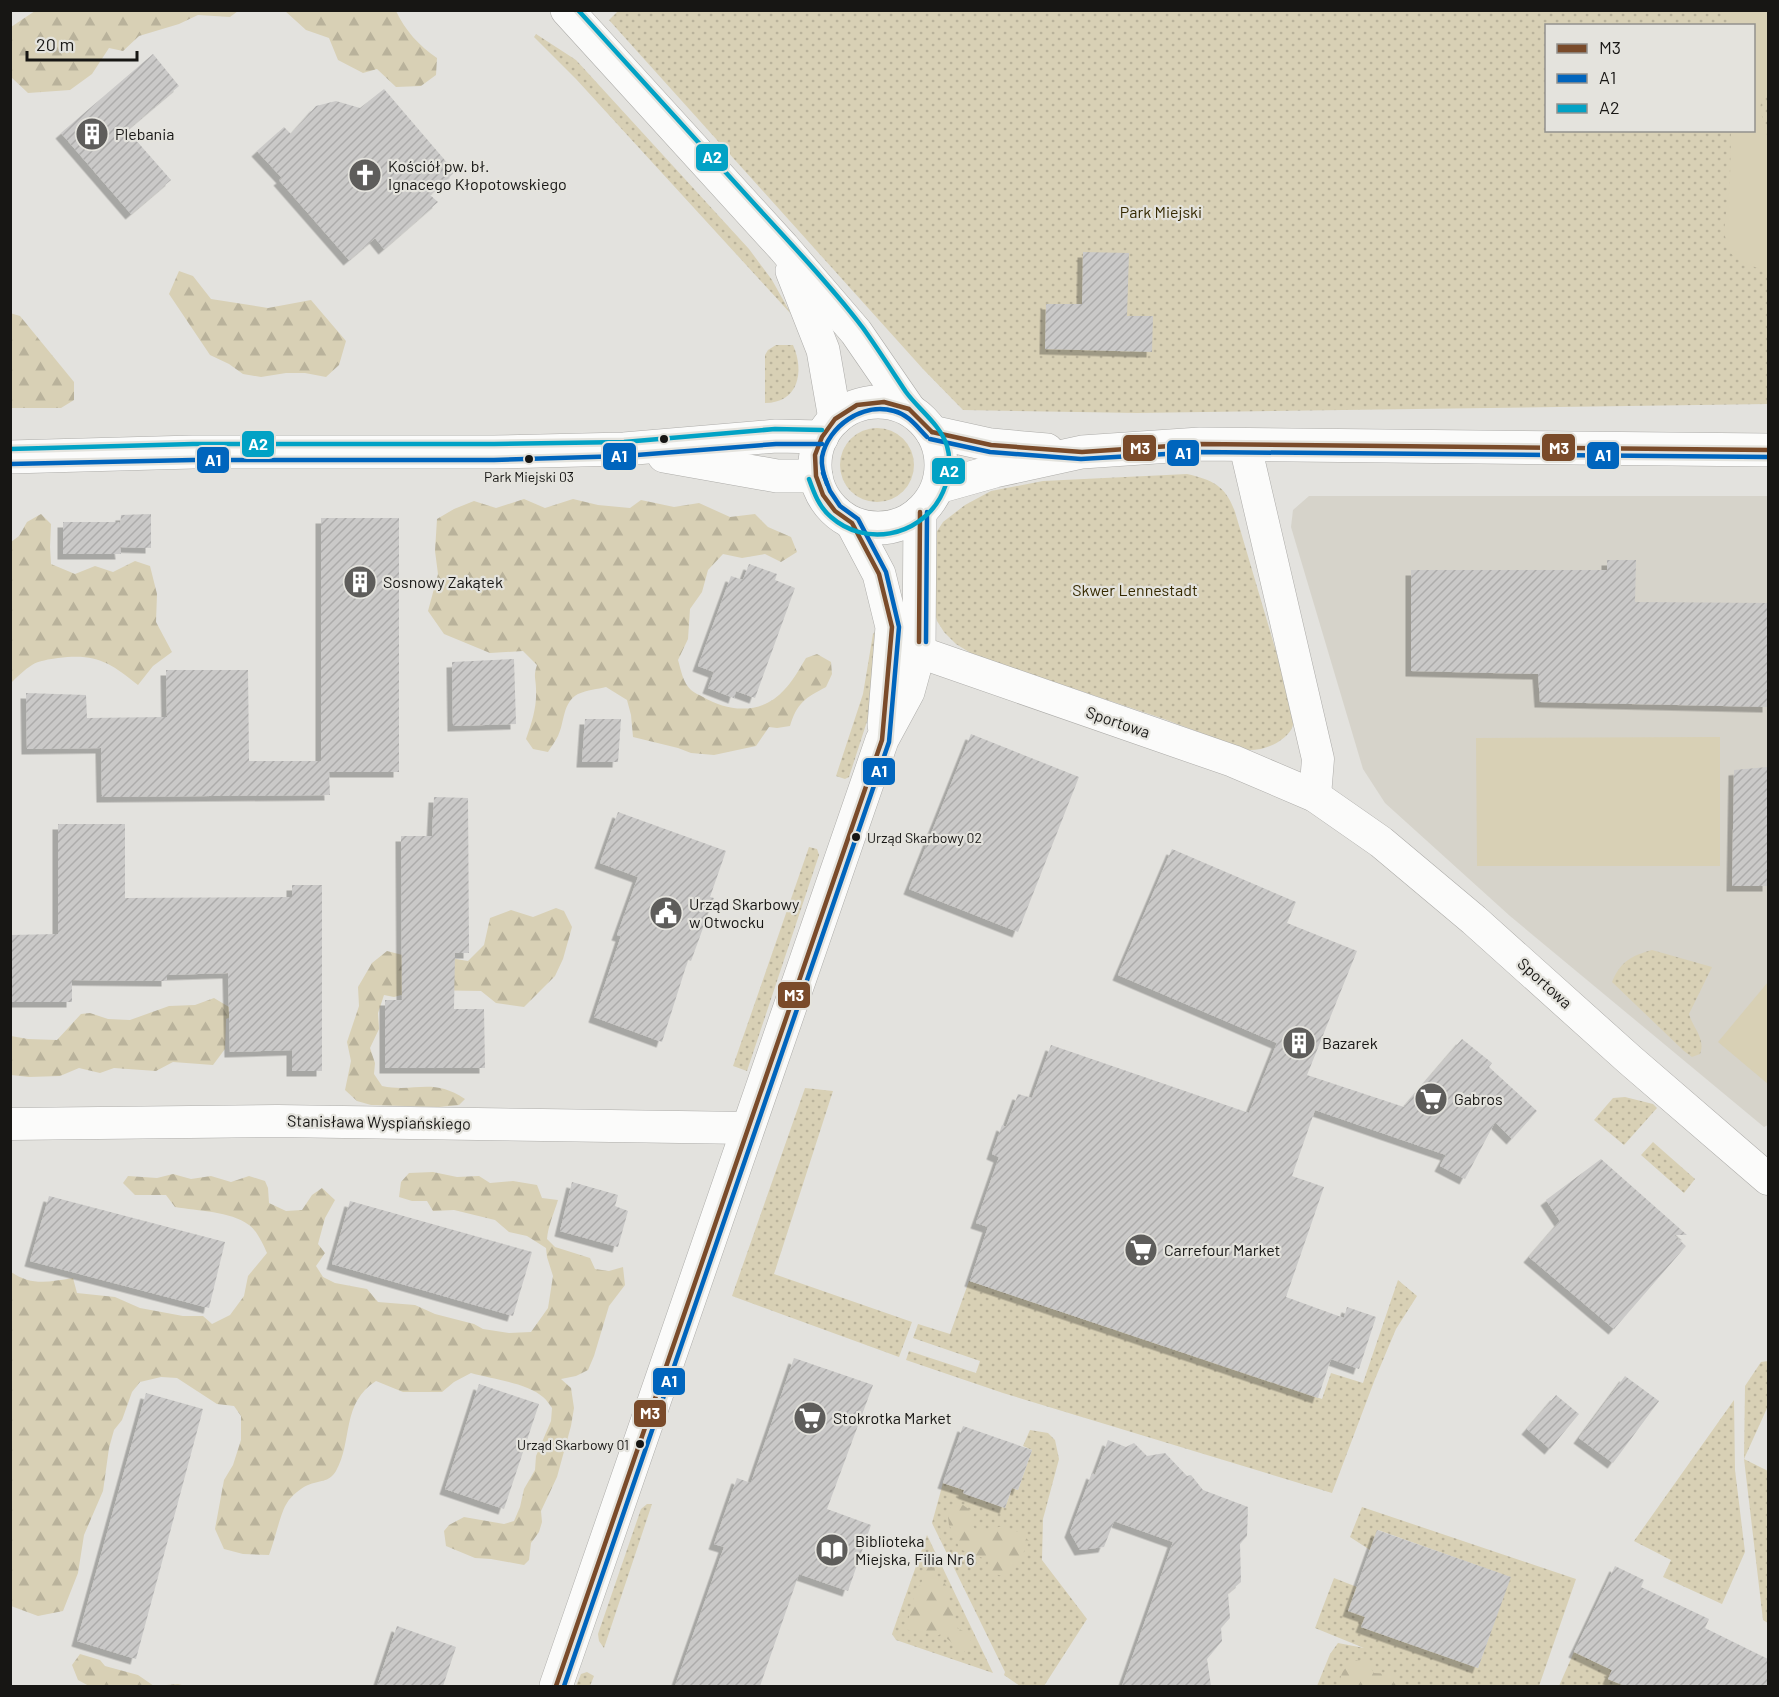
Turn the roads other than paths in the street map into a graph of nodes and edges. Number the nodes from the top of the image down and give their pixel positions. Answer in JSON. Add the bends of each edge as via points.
{"nodes":[{"id":1,"x":567,"y":10,"type":"edge"},
{"id":2,"x":783,"y":247,"type":"junction"},
{"id":3,"x":909,"y":409,"type":"junction"},
{"id":4,"x":828,"y":428,"type":"junction"},
{"id":5,"x":932,"y":432,"type":"junction"},
{"id":6,"x":1245,"y":445,"type":"junction"},
{"id":7,"x":624,"y":449,"type":"junction"},
{"id":8,"x":1768,"y":450,"type":"edge"},
{"id":9,"x":1082,"y":452,"type":"junction"},
{"id":10,"x":10,"y":457,"type":"edge"},
{"id":11,"x":816,"y":476,"type":"junction"},
{"id":12,"x":929,"y":500,"type":"junction"},
{"id":13,"x":852,"y":523,"type":"junction"},
{"id":14,"x":918,"y":652,"type":"junction"},
{"id":15,"x":882,"y":740,"type":"junction"},
{"id":16,"x":1315,"y":796,"type":"junction"},
{"id":17,"x":10,"y":1124,"type":"edge"},
{"id":18,"x":748,"y":1128,"type":"junction"},
{"id":19,"x":1768,"y":1179,"type":"edge"},
{"id":20,"x":556,"y":1686,"type":"edge"}],
"edges":[{"from":1,"to":2,"type":"main road"},
{"from":2,"to":3,"type":"main road","via":[[856,332]]},
{"from":2,"to":4,"type":"main road","via":[[823,350]]},
{"from":3,"to":4,"type":"main road","via":[[884,402],[857,405]]},
{"from":3,"to":5,"type":"main road"},
{"from":4,"to":7,"type":"main road"},
{"from":4,"to":11,"type":"main road","via":[[815,455]]},
{"from":5,"to":9,"type":"main road","via":[[991,445]]},
{"from":5,"to":12,"type":"main road","via":[[940,449],[941,468]]},
{"from":6,"to":8,"type":"main road"},
{"from":6,"to":9,"type":"main road"},
{"from":6,"to":16,"type":"street","via":[[1318,759]]},
{"from":7,"to":10,"type":"main road"},
{"from":7,"to":11,"type":"main road","via":[[777,476]]},
{"from":9,"to":12,"type":"main road","via":[[994,471]]},
{"from":11,"to":13,"type":"main road","via":[[835,511]]},
{"from":12,"to":13,"type":"main road","via":[[899,525],[875,528]]},
{"from":12,"to":14,"type":"main road"},
{"from":13,"to":15,"type":"main road","via":[[879,574],[892,627]]},
{"from":14,"to":15,"type":"main road","via":[[908,692]]},
{"from":14,"to":16,"type":"street","name":"Sportowa","via":[[1233,761]]},
{"from":15,"to":18,"type":"main road"},
{"from":16,"to":19,"type":"street","name":"Sportowa","via":[[1381,842],[1474,920]]},
{"from":17,"to":18,"type":"street","name":"Stanisława Wyspiańskiego","via":[[277,1121]]},
{"from":18,"to":20,"type":"main road"}]}
